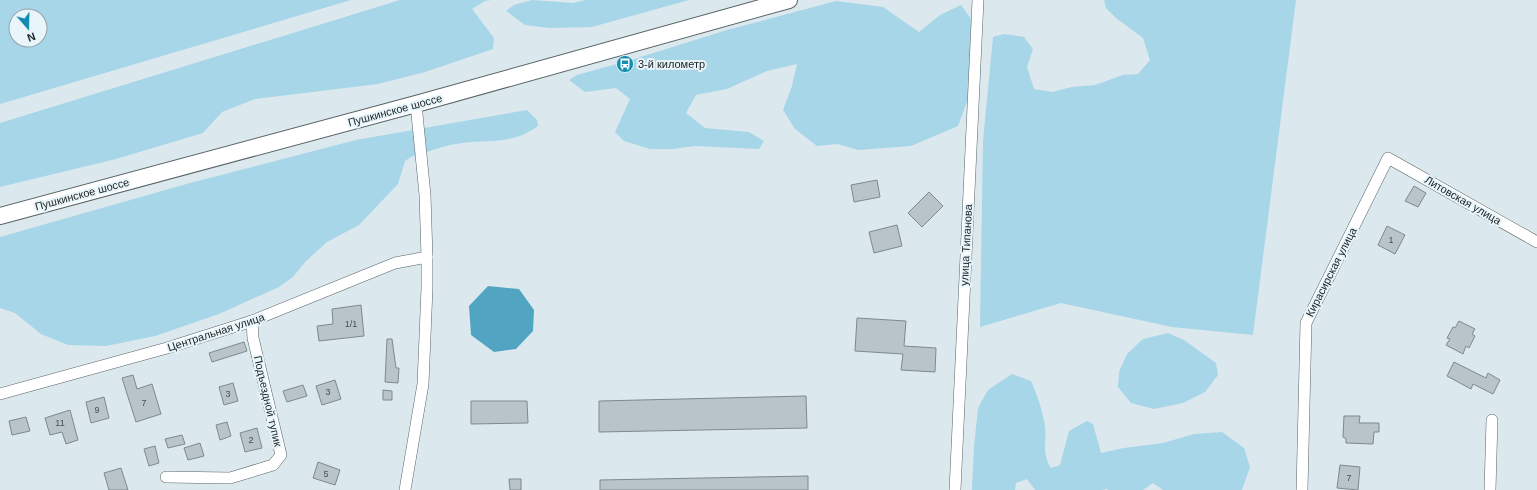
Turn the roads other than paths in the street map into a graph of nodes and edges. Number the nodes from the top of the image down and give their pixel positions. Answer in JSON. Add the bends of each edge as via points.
{"nodes":[{"id":1,"x":789,"y":0,"type":"edge"},
{"id":2,"x":978,"y":0,"type":"edge"},
{"id":3,"x":416,"y":104,"type":"junction"},
{"id":4,"x":1388,"y":158,"type":"joint"},
{"id":5,"x":0,"y":216,"type":"edge"},
{"id":6,"x":1537,"y":242,"type":"edge"},
{"id":7,"x":427,"y":258,"type":"junction"},
{"id":8,"x":252,"y":321,"type":"junction"},
{"id":9,"x":0,"y":394,"type":"edge"},
{"id":10,"x":1492,"y":420,"type":"dead end"},
{"id":11,"x":166,"y":477,"type":"dead end"},
{"id":12,"x":405,"y":490,"type":"edge"},
{"id":13,"x":955,"y":490,"type":"edge"},
{"id":14,"x":1302,"y":490,"type":"edge"},
{"id":15,"x":1490,"y":490,"type":"edge"}],
"edges":[{"from":1,"to":3,"type":"main road","name":"Пушкинское шоссе"},
{"from":2,"to":13,"type":"street","name":"улица Типанова"},
{"from":3,"to":5,"type":"main road","name":"Пушкинское шоссе"},
{"from":3,"to":7,"type":"street","via":[[425,195]]},
{"from":4,"to":6,"type":"street","name":"Литовская улица"},
{"from":4,"to":14,"type":"street","name":"Кирасирская улица","via":[[1306,323]]},
{"from":7,"to":8,"type":"street","name":"Центральная улица","via":[[395,263]]},
{"from":7,"to":12,"type":"street","via":[[423,384]]},
{"from":8,"to":9,"type":"street","name":"Центральная улица","via":[[167,348]]},
{"from":8,"to":11,"type":"street","name":"Подъездной тупик","via":[[253,338],[281,455],[272,465],[230,478]]},
{"from":10,"to":15,"type":"street"}]}
